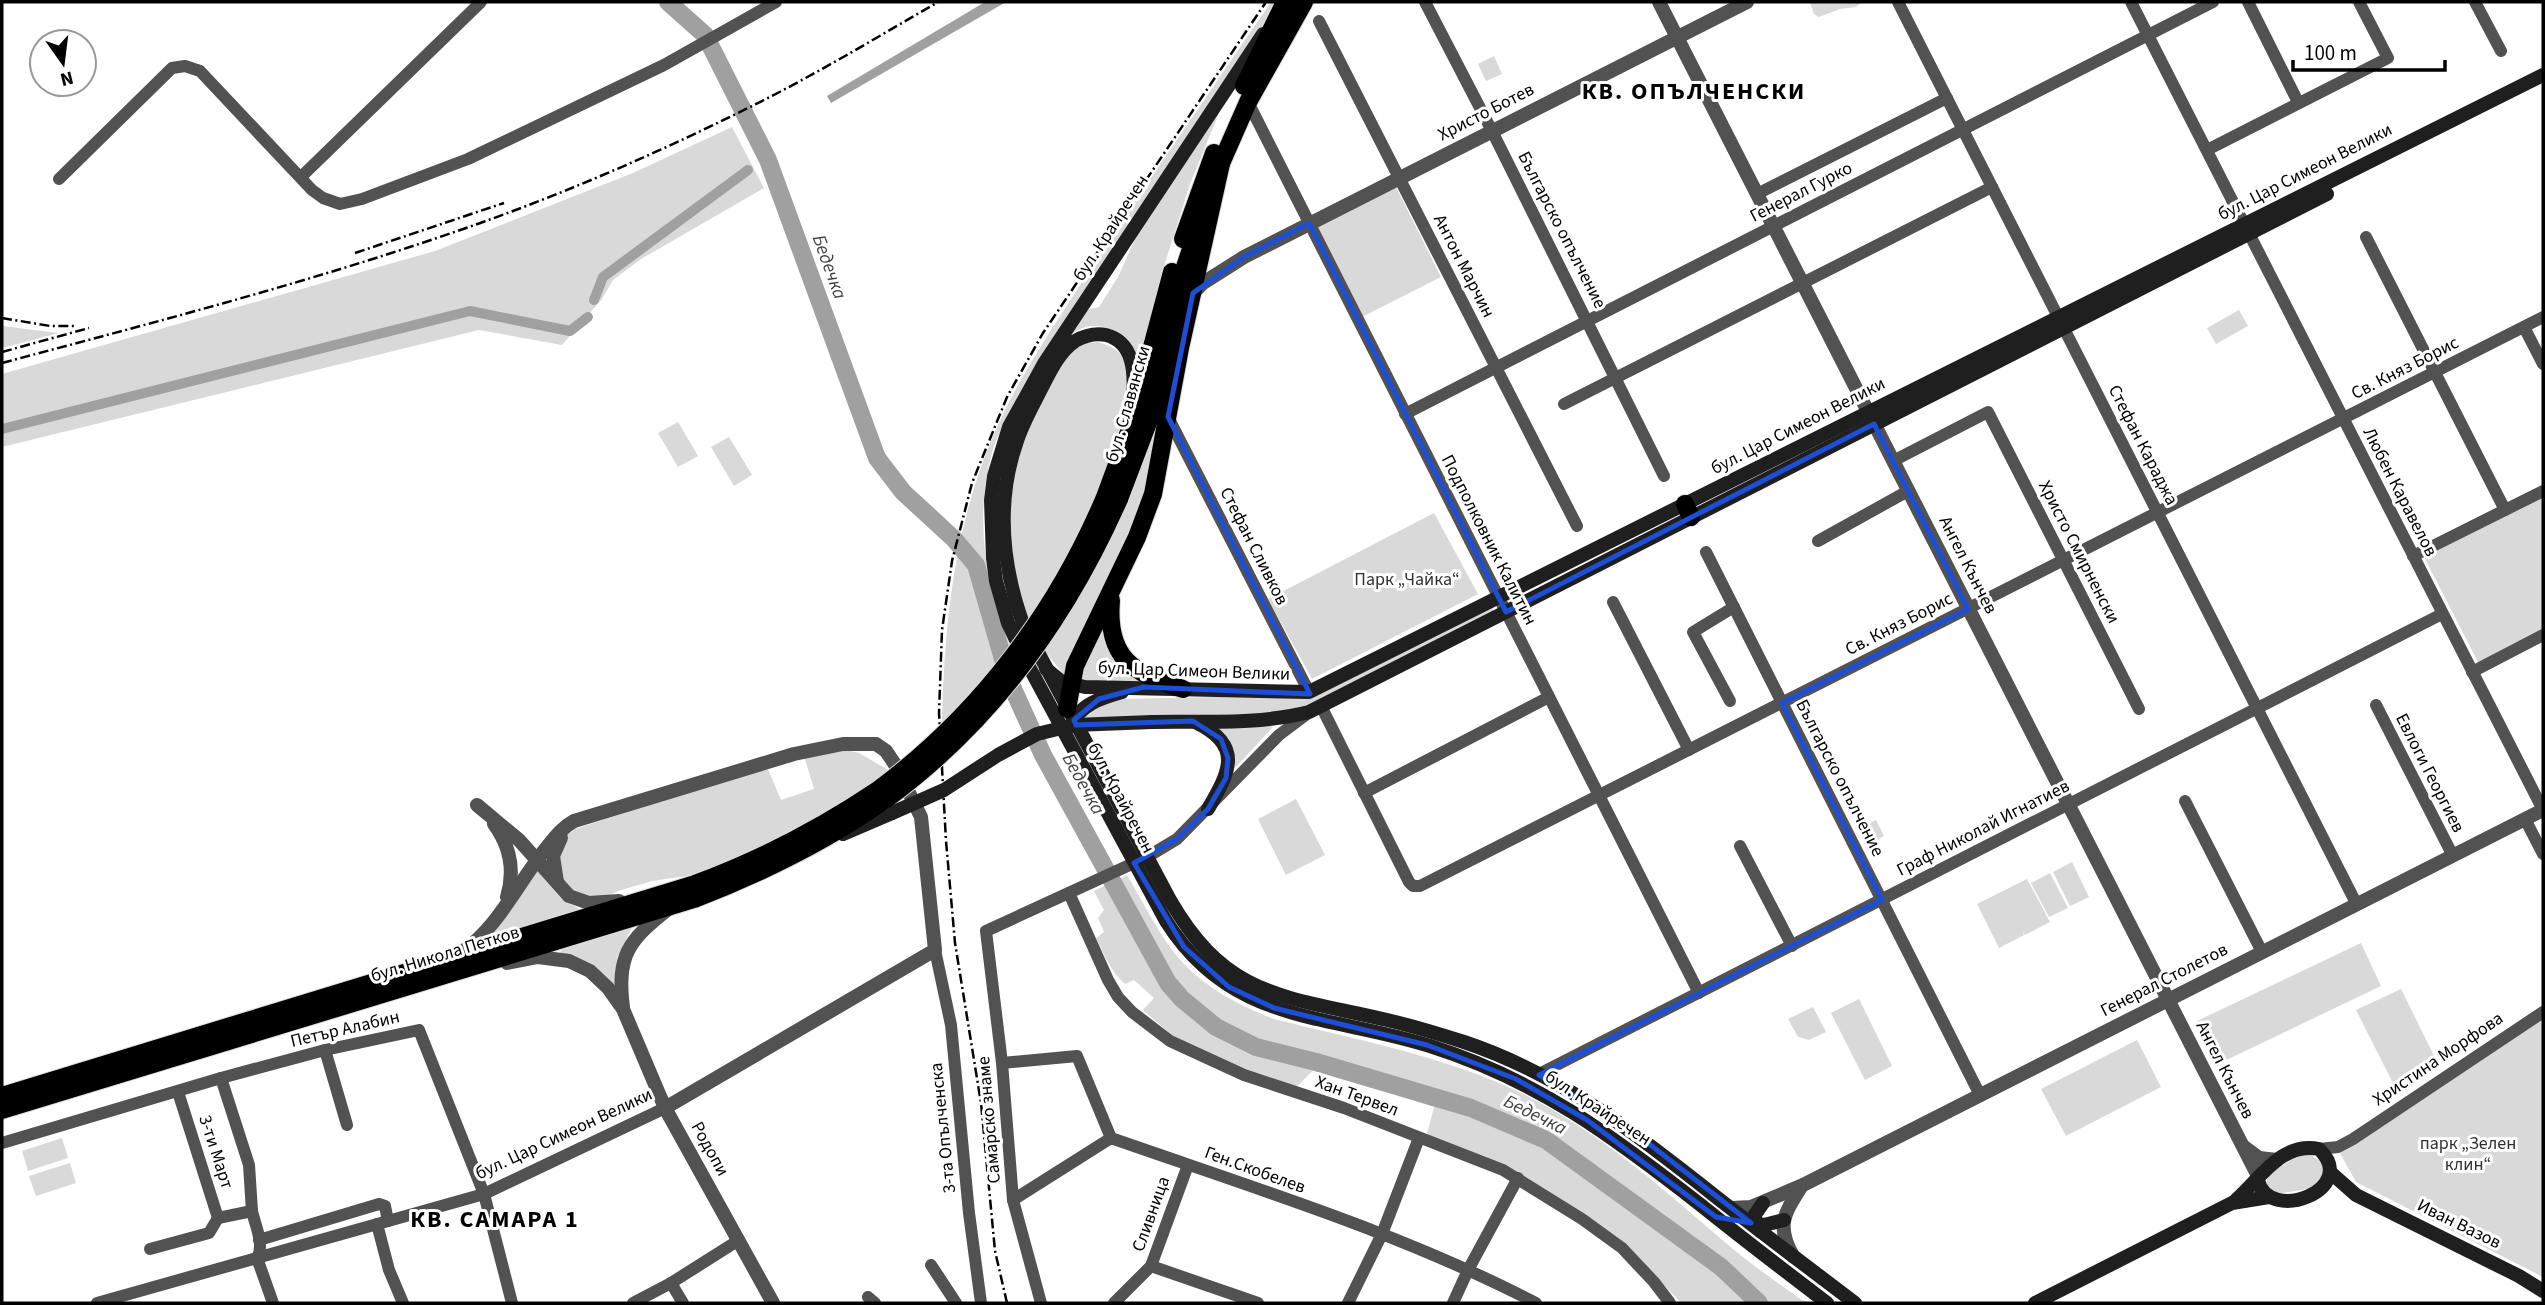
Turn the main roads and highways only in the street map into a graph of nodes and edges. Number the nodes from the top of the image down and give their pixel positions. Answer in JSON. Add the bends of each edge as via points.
{"nodes":[{"id":1,"x":1304,"y":2,"type":"edge"},
{"id":2,"x":1283,"y":4,"type":"edge"},
{"id":3,"x":2543,"y":75,"type":"edge"},
{"id":4,"x":2543,"y":84,"type":"edge"},
{"id":5,"x":1222,"y":159,"type":"junction"},
{"id":6,"x":2247,"y":229,"type":"junction"},
{"id":7,"x":1130,"y":429,"type":"junction"},
{"id":8,"x":1112,"y":498,"type":"junction"},
{"id":9,"x":1688,"y":511,"type":"junction"},
{"id":10,"x":1111,"y":594,"type":"junction"},
{"id":11,"x":1046,"y":669,"type":"junction"},
{"id":12,"x":1070,"y":684,"type":"junction"},
{"id":13,"x":1144,"y":687,"type":"junction"},
{"id":14,"x":1183,"y":689,"type":"junction"},
{"id":15,"x":1070,"y":715,"type":"junction"},
{"id":16,"x":1192,"y":721,"type":"junction"},
{"id":17,"x":1069,"y":741,"type":"junction"},
{"id":18,"x":885,"y":801,"type":"junction"},
{"id":19,"x":1208,"y":809,"type":"road end"},
{"id":20,"x":1140,"y":860,"type":"junction"},
{"id":21,"x":668,"y":900,"type":"junction"},
{"id":22,"x":455,"y":966,"type":"junction"},
{"id":23,"x":2,"y":1096,"type":"edge"},
{"id":24,"x":2,"y":1110,"type":"edge"},
{"id":25,"x":2330,"y":1170,"type":"junction"},
{"id":26,"x":2258,"y":1178,"type":"junction"},
{"id":27,"x":2317,"y":1193,"type":"junction"},
{"id":28,"x":2356,"y":1195,"type":"junction"},
{"id":29,"x":2269,"y":1197,"type":"junction"},
{"id":30,"x":1763,"y":1203,"type":"road end"},
{"id":31,"x":2232,"y":1203,"type":"junction"},
{"id":32,"x":1716,"y":1217,"type":"junction"},
{"id":33,"x":1784,"y":1220,"type":"road end"},
{"id":34,"x":1755,"y":1225,"type":"junction"},
{"id":35,"x":1783,"y":1268,"type":"junction"},
{"id":36,"x":2543,"y":1291,"type":"edge"},
{"id":37,"x":1827,"y":1303,"type":"edge"},
{"id":38,"x":1855,"y":1303,"type":"edge"},
{"id":39,"x":2035,"y":1303,"type":"edge"}],
"edges":[{"from":1,"to":5,"type":"main road","name":"бул. Славянски"},
{"from":2,"to":7,"type":"main road","name":"бул. Славянски","via":[[1210,163],[1175,260]]},
{"from":2,"to":17,"type":"main road","name":"бул. Крайречен","via":[[1045,362],[1001,448],[991,500],[996,581],[1016,640]]},
{"from":3,"to":6,"type":"main road","name":"бул. Цар Симеон Велики"},
{"from":4,"to":6,"type":"main road","name":"бул. Цар Симеон Велики"},
{"from":5,"to":8,"type":"main road","name":"бул. Славянски","via":[[1183,273],[1149,420]]},
{"from":5,"to":10,"type":"main road","via":[[1153,494]]},
{"from":6,"to":9,"type":"main road","name":"бул. Цар Симеон Велики"},
{"from":7,"to":8,"type":"main road","name":"бул. Славянски"},
{"from":7,"to":11,"type":"main road","name":"бул. Крайречен","via":[[1134,381],[1130,355],[1113,337],[1101,334],[1075,341],[1051,371],[1025,422],[1006,486],[1004,537],[1009,574],[1023,624]]},
{"from":8,"to":18,"type":"main road","name":"бул. Славянски","bridge":true,"via":[[1095,553],[1066,605],[1014,679],[946,751]]},
{"from":9,"to":14,"type":"main road","name":"бул. Цар Симеон Велики","via":[[1499,597],[1309,692]]},
{"from":9,"to":16,"type":"main road","name":"бул. Цар Симеон Велики","via":[[1317,707],[1277,718]]},
{"from":10,"to":12,"type":"main road"},
{"from":10,"to":14,"type":"main road","via":[[1112,633],[1126,661],[1152,679]]},
{"from":11,"to":12,"type":"main road","name":"бул. Цар Симеон Велики"},
{"from":11,"to":15,"type":"main road","name":"бул. Крайречен"},
{"from":12,"to":13,"type":"main road","name":"бул. Цар Симеон Велики"},
{"from":12,"to":15,"type":"main road"},
{"from":13,"to":14,"type":"main road","name":"бул. Цар Симеон Велики"},
{"from":13,"to":15,"type":"main road","via":[[1099,699]]},
{"from":15,"to":17,"type":"main road"},
{"from":15,"to":20,"type":"main road","name":"бул. Крайречен"},
{"from":16,"to":18,"type":"main road","name":"бул. Цар Симеон Велики","bridge":true,"via":[[1074,725],[1037,734],[944,790]]},
{"from":16,"to":19,"type":"main road","via":[[1216,734],[1228,758],[1226,778]]},
{"from":17,"to":20,"type":"main road","name":"бул. Крайречен"},
{"from":18,"to":21,"type":"main road","name":"бул. Никола Петков"},
{"from":18,"to":21,"type":"main road","name":"бул. Никола Петков","via":[[806,850],[734,884]]},
{"from":20,"to":32,"type":"main road","name":"бул. Крайречен","via":[[1184,947],[1229,988],[1274,1008],[1427,1045],[1516,1079],[1596,1126]]},
{"from":20,"to":34,"type":"main road","name":"бул. Крайречен","via":[[1192,935],[1238,977],[1282,997],[1390,1020],[1465,1043],[1539,1074],[1634,1133]]},
{"from":21,"to":22,"type":"main road","name":"бул. Никола Петков"},
{"from":22,"to":23,"type":"main road","name":"бул. Никола Петков"},
{"from":22,"to":24,"type":"main road","name":"бул. Никола Петков"},
{"from":25,"to":26,"type":"main road","via":[[2319,1149],[2306,1147],[2277,1160]]},
{"from":25,"to":27,"type":"main road","via":[[2328,1181]]},
{"from":25,"to":28,"type":"main road","name":"Иван Вазов"},
{"from":26,"to":29,"type":"main road"},
{"from":26,"to":31,"type":"main road"},
{"from":27,"to":28,"type":"main road","name":"Иван Вазов"},
{"from":27,"to":29,"type":"main road","via":[[2288,1200]]},
{"from":28,"to":36,"type":"main road","name":"Иван Вазов"},
{"from":29,"to":31,"type":"main road"},
{"from":30,"to":34,"type":"main road","via":[[1755,1213]]},
{"from":31,"to":39,"type":"main road"},
{"from":32,"to":34,"type":"main road"},
{"from":32,"to":35,"type":"main road","name":"бул. Крайречен"},
{"from":33,"to":34,"type":"main road"},
{"from":34,"to":35,"type":"main road"},
{"from":34,"to":38,"type":"main road","name":"бул. Крайречен"},
{"from":35,"to":37,"type":"main road","name":"бул. Крайречен"}]}
